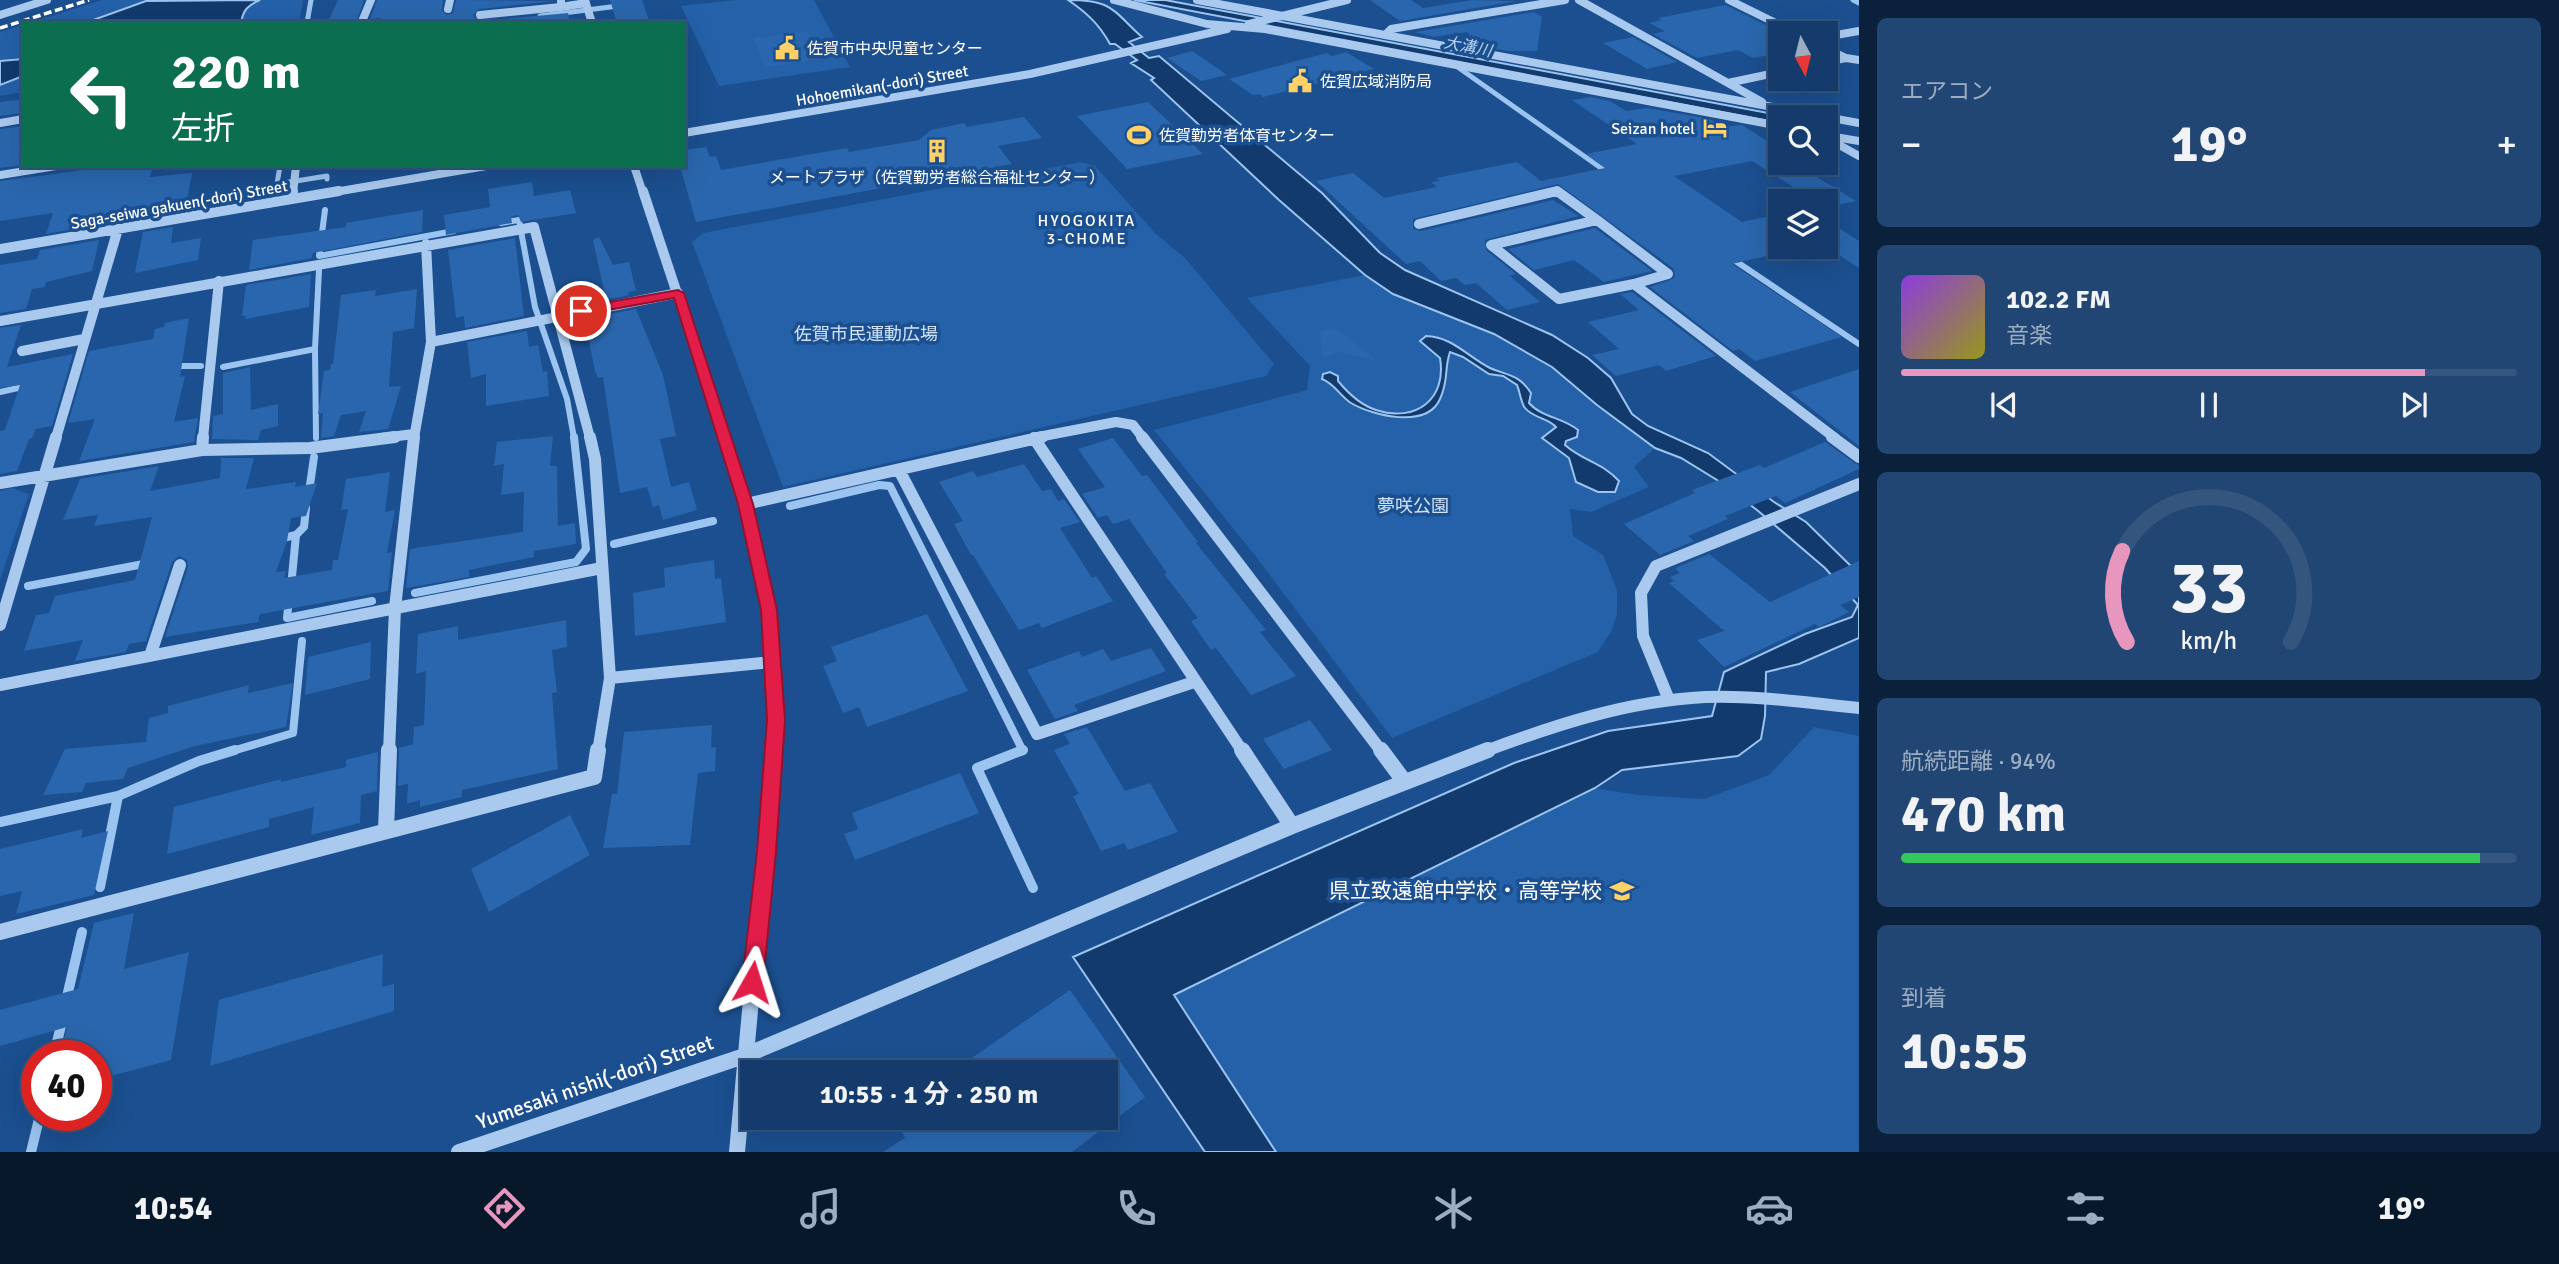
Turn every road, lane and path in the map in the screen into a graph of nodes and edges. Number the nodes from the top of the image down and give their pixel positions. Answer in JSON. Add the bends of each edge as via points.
{"nodes":[{"id":1,"x":47,"y":0,"type":"edge"},
{"id":2,"x":371,"y":0,"type":"edge"},
{"id":3,"x":450,"y":0,"type":"edge"},
{"id":4,"x":1114,"y":0,"type":"edge"},
{"id":5,"x":1197,"y":0,"type":"edge"},
{"id":6,"x":1347,"y":0,"type":"edge"},
{"id":7,"x":1565,"y":0,"type":"edge"},
{"id":8,"x":1579,"y":0,"type":"edge"},
{"id":9,"x":1729,"y":0,"type":"edge"},
{"id":10,"x":586,"y":3,"type":"edge"},
{"id":11,"x":561,"y":4,"type":"edge"},
{"id":12,"x":448,"y":9,"type":"dead end"},
{"id":13,"x":0,"y":15,"type":"edge"},
{"id":14,"x":480,"y":15,"type":"dead end"},
{"id":15,"x":1281,"y":16,"type":"junction"},
{"id":16,"x":363,"y":19,"type":"dead end"},
{"id":17,"x":591,"y":19,"type":"edge"},
{"id":18,"x":1772,"y":21,"type":"edge"},
{"id":19,"x":1246,"y":25,"type":"junction"},
{"id":20,"x":1859,"y":31,"type":"edge"},
{"id":21,"x":1385,"y":35,"type":"junction"},
{"id":22,"x":1838,"y":35,"type":"edge"},
{"id":23,"x":1142,"y":50,"type":"joint"},
{"id":24,"x":1838,"y":54,"type":"edge"},
{"id":25,"x":1846,"y":58,"type":"junction"},
{"id":26,"x":1838,"y":60,"type":"edge"},
{"id":27,"x":1859,"y":60,"type":"edge"},
{"id":28,"x":1768,"y":75,"type":"edge"},
{"id":29,"x":1728,"y":83,"type":"junction"},
{"id":30,"x":1768,"y":105,"type":"edge"},
{"id":31,"x":1768,"y":106,"type":"edge"},
{"id":32,"x":21,"y":119,"type":"edge"},
{"id":33,"x":1838,"y":119,"type":"edge"},
{"id":34,"x":0,"y":123,"type":"edge"},
{"id":35,"x":1859,"y":123,"type":"edge"},
{"id":36,"x":1768,"y":124,"type":"edge"},
{"id":37,"x":686,"y":133,"type":"edge"},
{"id":38,"x":1838,"y":138,"type":"edge"},
{"id":39,"x":1859,"y":141,"type":"edge"},
{"id":40,"x":1838,"y":144,"type":"edge"},
{"id":41,"x":1859,"y":156,"type":"edge"},
{"id":42,"x":44,"y":168,"type":"edge"},
{"id":43,"x":296,"y":168,"type":"edge"},
{"id":44,"x":474,"y":168,"type":"edge"},
{"id":45,"x":635,"y":168,"type":"edge"},
{"id":46,"x":0,"y":175,"type":"edge"},
{"id":47,"x":295,"y":181,"type":"joint"},
{"id":48,"x":292,"y":199,"type":"junction"},
{"id":49,"x":1597,"y":220,"type":"junction"},
{"id":50,"x":1419,"y":224,"type":"dead end"},
{"id":51,"x":118,"y":229,"type":"junction"},
{"id":52,"x":426,"y":244,"type":"junction"},
{"id":53,"x":0,"y":249,"type":"edge"},
{"id":54,"x":219,"y":281,"type":"junction"},
{"id":55,"x":1634,"y":284,"type":"junction"},
{"id":56,"x":678,"y":293,"type":"junction"},
{"id":57,"x":94,"y":303,"type":"junction"},
{"id":58,"x":552,"y":317,"type":"junction"},
{"id":59,"x":0,"y":321,"type":"edge"},
{"id":60,"x":84,"y":340,"type":"junction"},
{"id":61,"x":431,"y":342,"type":"junction"},
{"id":62,"x":22,"y":351,"type":"dead end"},
{"id":63,"x":414,"y":434,"type":"junction"},
{"id":64,"x":1034,"y":438,"type":"junction"},
{"id":65,"x":202,"y":450,"type":"junction"},
{"id":66,"x":1859,"y":457,"type":"edge"},
{"id":67,"x":899,"y":470,"type":"junction"},
{"id":68,"x":45,"y":476,"type":"junction"},
{"id":69,"x":0,"y":483,"type":"edge"},
{"id":70,"x":1859,"y":484,"type":"edge"},
{"id":71,"x":746,"y":504,"type":"junction"},
{"id":72,"x":180,"y":565,"type":"dead end"},
{"id":73,"x":602,"y":568,"type":"junction"},
{"id":74,"x":395,"y":608,"type":"junction"},
{"id":75,"x":0,"y":625,"type":"edge"},
{"id":76,"x":150,"y":656,"type":"junction"},
{"id":77,"x":772,"y":663,"type":"junction"},
{"id":78,"x":610,"y":678,"type":"junction"},
{"id":79,"x":1195,"y":682,"type":"junction"},
{"id":80,"x":0,"y":685,"type":"edge"},
{"id":81,"x":1708,"y":697,"type":"joint"},
{"id":82,"x":1669,"y":700,"type":"junction"},
{"id":83,"x":1859,"y":708,"type":"edge"},
{"id":84,"x":1404,"y":781,"type":"junction"},
{"id":85,"x":1293,"y":825,"type":"junction"},
{"id":86,"x":386,"y":831,"type":"junction"},
{"id":87,"x":0,"y":933,"type":"edge"},
{"id":88,"x":744,"y":1056,"type":"junction"},
{"id":89,"x":459,"y":1152,"type":"edge"},
{"id":90,"x":737,"y":1152,"type":"edge"}],
"edges":[{"from":1,"to":13,"type":"street"},
{"from":2,"to":16,"type":"street"},
{"from":3,"to":12,"type":"street"},
{"from":4,"to":19,"type":"street","via":[[1207,24]]},
{"from":5,"to":15,"type":"street"},
{"from":6,"to":15,"type":"street"},
{"from":7,"to":21,"type":"street","via":[[1391,29]]},
{"from":8,"to":29,"type":"street"},
{"from":9,"to":18,"type":"street"},
{"from":10,"to":11,"type":"street"},
{"from":10,"to":17,"type":"street"},
{"from":11,"to":14,"type":"street"},
{"from":15,"to":19,"type":"street"},
{"from":15,"to":21,"type":"street"},
{"from":19,"to":23,"type":"street"},
{"from":19,"to":36,"type":"street"},
{"from":20,"to":22,"type":"street"},
{"from":21,"to":31,"type":"street"},
{"from":23,"to":37,"type":"street","name":"Hohoemikan(-dori) Street"},
{"from":24,"to":25,"type":"street"},
{"from":25,"to":26,"type":"street"},
{"from":25,"to":27,"type":"street"},
{"from":28,"to":29,"type":"street"},
{"from":29,"to":30,"type":"street"},
{"from":32,"to":34,"type":"street"},
{"from":33,"to":35,"type":"street"},
{"from":38,"to":39,"type":"street"},
{"from":40,"to":41,"type":"street"},
{"from":42,"to":46,"type":"street"},
{"from":43,"to":47,"type":"street"},
{"from":44,"to":48,"type":"street","name":"Saga-seiwa gakuen(-dori) Street"},
{"from":45,"to":56,"type":"street"},
{"from":47,"to":48,"type":"street"},
{"from":48,"to":51,"type":"street","name":"Saga-seiwa gakuen(-dori) Street"},
{"from":49,"to":50,"type":"street","via":[[1557,191]]},
{"from":49,"to":55,"type":"street","via":[[1668,274]]},
{"from":49,"to":55,"type":"street","via":[[1491,245],[1559,299]]},
{"from":51,"to":53,"type":"street","name":"Saga-seiwa gakuen(-dori) Street"},
{"from":51,"to":57,"type":"street"},
{"from":52,"to":54,"type":"street"},
{"from":52,"to":58,"type":"street","via":[[534,226]]},
{"from":52,"to":61,"type":"street"},
{"from":54,"to":57,"type":"street"},
{"from":54,"to":65,"type":"street"},
{"from":55,"to":66,"type":"street"},
{"from":56,"to":58,"type":"street"},
{"from":56,"to":71,"type":"street"},
{"from":57,"to":59,"type":"street"},
{"from":57,"to":60,"type":"street"},
{"from":58,"to":61,"type":"street"},
{"from":58,"to":73,"type":"street","via":[[582,403],[594,459]]},
{"from":60,"to":62,"type":"street"},
{"from":60,"to":68,"type":"street"},
{"from":61,"to":63,"type":"street"},
{"from":63,"to":65,"type":"street","via":[[310,448]]},
{"from":63,"to":74,"type":"street"},
{"from":64,"to":67,"type":"street"},
{"from":64,"to":79,"type":"street"},
{"from":64,"to":84,"type":"street","via":[[1116,422],[1133,425]]},
{"from":65,"to":68,"type":"street"},
{"from":67,"to":71,"type":"street"},
{"from":67,"to":79,"type":"street","via":[[1037,734]]},
{"from":68,"to":69,"type":"street"},
{"from":68,"to":75,"type":"street"},
{"from":70,"to":82,"type":"street","via":[[1656,566],[1642,593],[1643,636]]},
{"from":71,"to":77,"type":"street","via":[[769,610]]},
{"from":72,"to":76,"type":"street"},
{"from":73,"to":74,"type":"street"},
{"from":73,"to":78,"type":"street"},
{"from":74,"to":76,"type":"street"},
{"from":74,"to":86,"type":"street"},
{"from":76,"to":80,"type":"street"},
{"from":77,"to":78,"type":"street"},
{"from":77,"to":88,"type":"street","via":[[776,720]]},
{"from":78,"to":86,"type":"street","via":[[594,777]]},
{"from":79,"to":85,"type":"street"},
{"from":81,"to":82,"type":"street"},
{"from":81,"to":83,"type":"street"},
{"from":82,"to":84,"type":"street","via":[[1567,722]]},
{"from":84,"to":85,"type":"street"},
{"from":85,"to":88,"type":"street"},
{"from":86,"to":87,"type":"street"},
{"from":88,"to":89,"type":"street","name":"Yumesaki nishi(-dori) Street"},
{"from":88,"to":90,"type":"street"}]}
